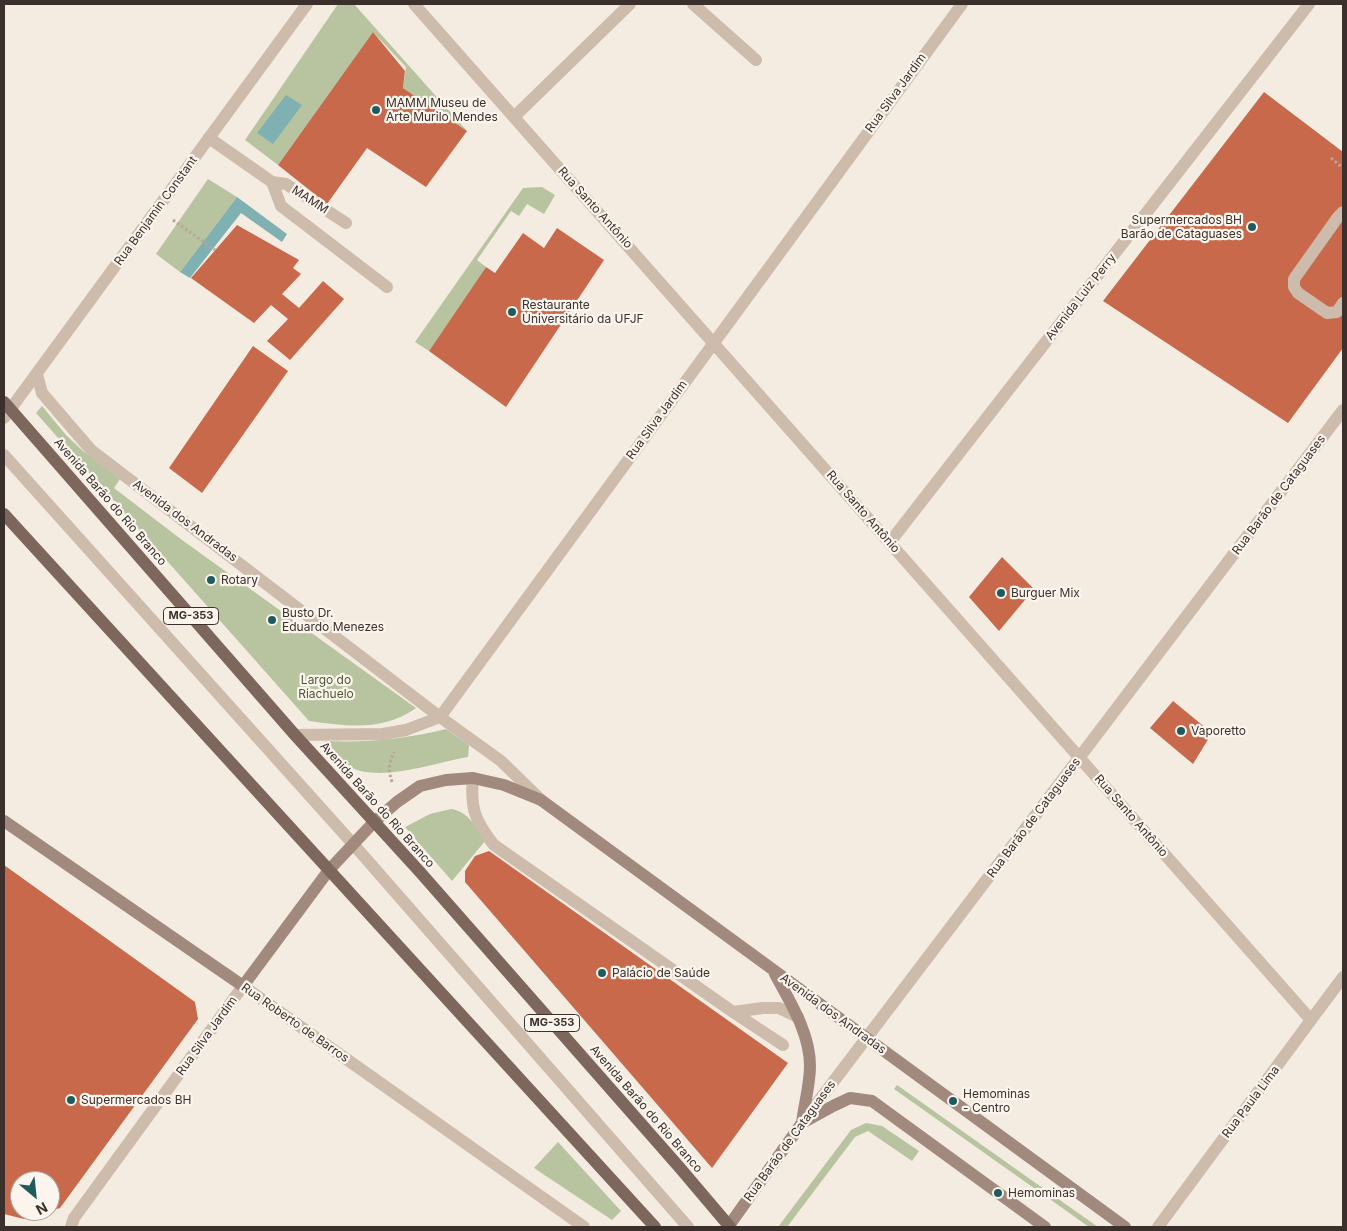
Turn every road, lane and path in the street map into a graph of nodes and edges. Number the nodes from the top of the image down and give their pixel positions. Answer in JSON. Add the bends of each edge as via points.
{"nodes":[{"id":1,"x":307,"y":4,"type":"edge"},
{"id":2,"x":414,"y":4,"type":"edge"},
{"id":3,"x":630,"y":4,"type":"edge"},
{"id":4,"x":693,"y":4,"type":"edge"},
{"id":5,"x":962,"y":4,"type":"edge"},
{"id":6,"x":1309,"y":4,"type":"edge"},
{"id":7,"x":756,"y":60,"type":"dead end"},
{"id":8,"x":514,"y":117,"type":"junction"},
{"id":9,"x":210,"y":138,"type":"junction"},
{"id":10,"x":1331,"y":158,"type":"dead end"},
{"id":11,"x":1343,"y":168,"type":"edge"},
{"id":12,"x":272,"y":182,"type":"junction"},
{"id":13,"x":1343,"y":212,"type":"edge"},
{"id":14,"x":346,"y":223,"type":"dead end"},
{"id":15,"x":180,"y":225,"type":"dead end"},
{"id":16,"x":215,"y":250,"type":"dead end"},
{"id":17,"x":386,"y":287,"type":"dead end"},
{"id":18,"x":1343,"y":303,"type":"edge"},
{"id":19,"x":714,"y":343,"type":"junction"},
{"id":20,"x":37,"y":374,"type":"junction"},
{"id":21,"x":6,"y":410,"type":"edge"},
{"id":22,"x":1343,"y":410,"type":"edge"},
{"id":23,"x":4,"y":455,"type":"edge"},
{"id":24,"x":4,"y":514,"type":"edge"},
{"id":25,"x":890,"y":542,"type":"junction"},
{"id":26,"x":440,"y":717,"type":"junction"},
{"id":27,"x":406,"y":730,"type":"junction"},
{"id":28,"x":295,"y":735,"type":"junction"},
{"id":29,"x":1080,"y":758,"type":"junction"},
{"id":30,"x":473,"y":778,"type":"junction"},
{"id":31,"x":541,"y":800,"type":"junction"},
{"id":32,"x":397,"y":802,"type":"junction"},
{"id":33,"x":4,"y":821,"type":"edge"},
{"id":34,"x":374,"y":822,"type":"junction"},
{"id":35,"x":354,"y":845,"type":"junction"},
{"id":36,"x":329,"y":870,"type":"junction"},
{"id":37,"x":773,"y":970,"type":"junction"},
{"id":38,"x":1343,"y":977,"type":"edge"},
{"id":39,"x":243,"y":986,"type":"junction"},
{"id":40,"x":733,"y":1012,"type":"junction"},
{"id":41,"x":798,"y":1017,"type":"junction"},
{"id":42,"x":1311,"y":1020,"type":"junction"},
{"id":43,"x":866,"y":1038,"type":"junction"},
{"id":44,"x":783,"y":1045,"type":"dead end"},
{"id":45,"x":802,"y":1124,"type":"junction"},
{"id":46,"x":651,"y":1224,"type":"edge"},
{"id":47,"x":71,"y":1227,"type":"edge"},
{"id":48,"x":584,"y":1227,"type":"edge"},
{"id":49,"x":688,"y":1227,"type":"edge"},
{"id":50,"x":729,"y":1227,"type":"edge"},
{"id":51,"x":1045,"y":1227,"type":"edge"},
{"id":52,"x":1125,"y":1227,"type":"edge"},
{"id":53,"x":1158,"y":1227,"type":"edge"}],
"edges":[{"from":1,"to":9,"type":"street","name":"Rua Benjamin Constant"},
{"from":2,"to":8,"type":"street","name":"Rua Santo Antônio"},
{"from":3,"to":8,"type":"street"},
{"from":4,"to":7,"type":"street"},
{"from":5,"to":19,"type":"street","name":"Rua Silva Jardim"},
{"from":6,"to":25,"type":"street","name":"Avenida Luiz Perry"},
{"from":8,"to":19,"type":"street","name":"Rua Santo Antônio"},
{"from":9,"to":12,"type":"street","name":"MAMM"},
{"from":9,"to":20,"type":"street","name":"Rua Benjamin Constant"},
{"from":10,"to":11,"type":"path"},
{"from":12,"to":14,"type":"street","name":"MAMM","via":[[286,184]]},
{"from":12,"to":17,"type":"street","via":[[281,206]]},
{"from":13,"to":18,"type":"street","via":[[1294,279],[1298,293],[1327,313],[1337,312]]},
{"from":15,"to":16,"type":"path"},
{"from":19,"to":25,"type":"street","name":"Rua Santo Antônio"},
{"from":19,"to":26,"type":"street","name":"Rua Silva Jardim"},
{"from":20,"to":21,"type":"street","name":"Rua Benjamin Constant"},
{"from":20,"to":26,"type":"street","name":"Avenida dos Andradas","via":[[42,393],[91,450]]},
{"from":21,"to":28,"type":"main road","name":"Avenida Barão do Rio Branco","number":"MG-353"},
{"from":22,"to":29,"type":"street","name":"Rua Barão de Cataguases"},
{"from":23,"to":35,"type":"street"},
{"from":24,"to":36,"type":"main road"},
{"from":25,"to":29,"type":"street","name":"Rua Santo Antônio"},
{"from":26,"to":27,"type":"street"},
{"from":26,"to":31,"type":"street","name":"Avenida dos Andradas","via":[[501,762]]},
{"from":27,"to":28,"type":"street","via":[[383,734]]},
{"from":27,"to":32,"type":"path","via":[[389,761]]},
{"from":28,"to":34,"type":"main road","name":"Avenida Barão do Rio Branco","number":"MG-353"},
{"from":29,"to":42,"type":"street","name":"Rua Santo Antônio"},
{"from":29,"to":43,"type":"street","name":"Rua Barão de Cataguases"},
{"from":30,"to":31,"type":"main road","name":"Avenida dos Andradas","via":[[504,785]]},
{"from":30,"to":32,"type":"main road","name":"Avenida dos Andradas","via":[[420,786]]},
{"from":30,"to":40,"type":"street","via":[[475,816],[494,845]]},
{"from":31,"to":37,"type":"main road","name":"Avenida dos Andradas"},
{"from":32,"to":34,"type":"main road","name":"Avenida dos Andradas"},
{"from":33,"to":39,"type":"main road","name":"Rua Roberto de Barros"},
{"from":34,"to":35,"type":"main road","name":"Avenida dos Andradas"},
{"from":34,"to":50,"type":"main road","name":"Avenida Barão do Rio Branco","number":"MG-353"},
{"from":35,"to":36,"type":"main road","name":"Avenida dos Andradas"},
{"from":35,"to":49,"type":"street"},
{"from":36,"to":39,"type":"main road","name":"Rua Silva Jardim"},
{"from":36,"to":46,"type":"main road"},
{"from":37,"to":41,"type":"main road"},
{"from":37,"to":43,"type":"main road","name":"Avenida dos Andradas"},
{"from":38,"to":42,"type":"street","name":"Rua Paula Lima"},
{"from":39,"to":47,"type":"street","name":"Rua Silva Jardim","via":[[74,1218]]},
{"from":39,"to":48,"type":"street","name":"Rua Roberto de Barros"},
{"from":40,"to":41,"type":"street","via":[[779,1008]]},
{"from":40,"to":44,"type":"street"},
{"from":41,"to":45,"type":"main road","via":[[810,1066]]},
{"from":42,"to":53,"type":"street","name":"Rua Paula Lima"},
{"from":43,"to":45,"type":"street","name":"Rua Barão de Cataguases"},
{"from":43,"to":52,"type":"main road","name":"Avenida dos Andradas"},
{"from":45,"to":50,"type":"main road","name":"Rua Barão de Cataguases"},
{"from":45,"to":51,"type":"main road","via":[[850,1098],[872,1101]]}]}
